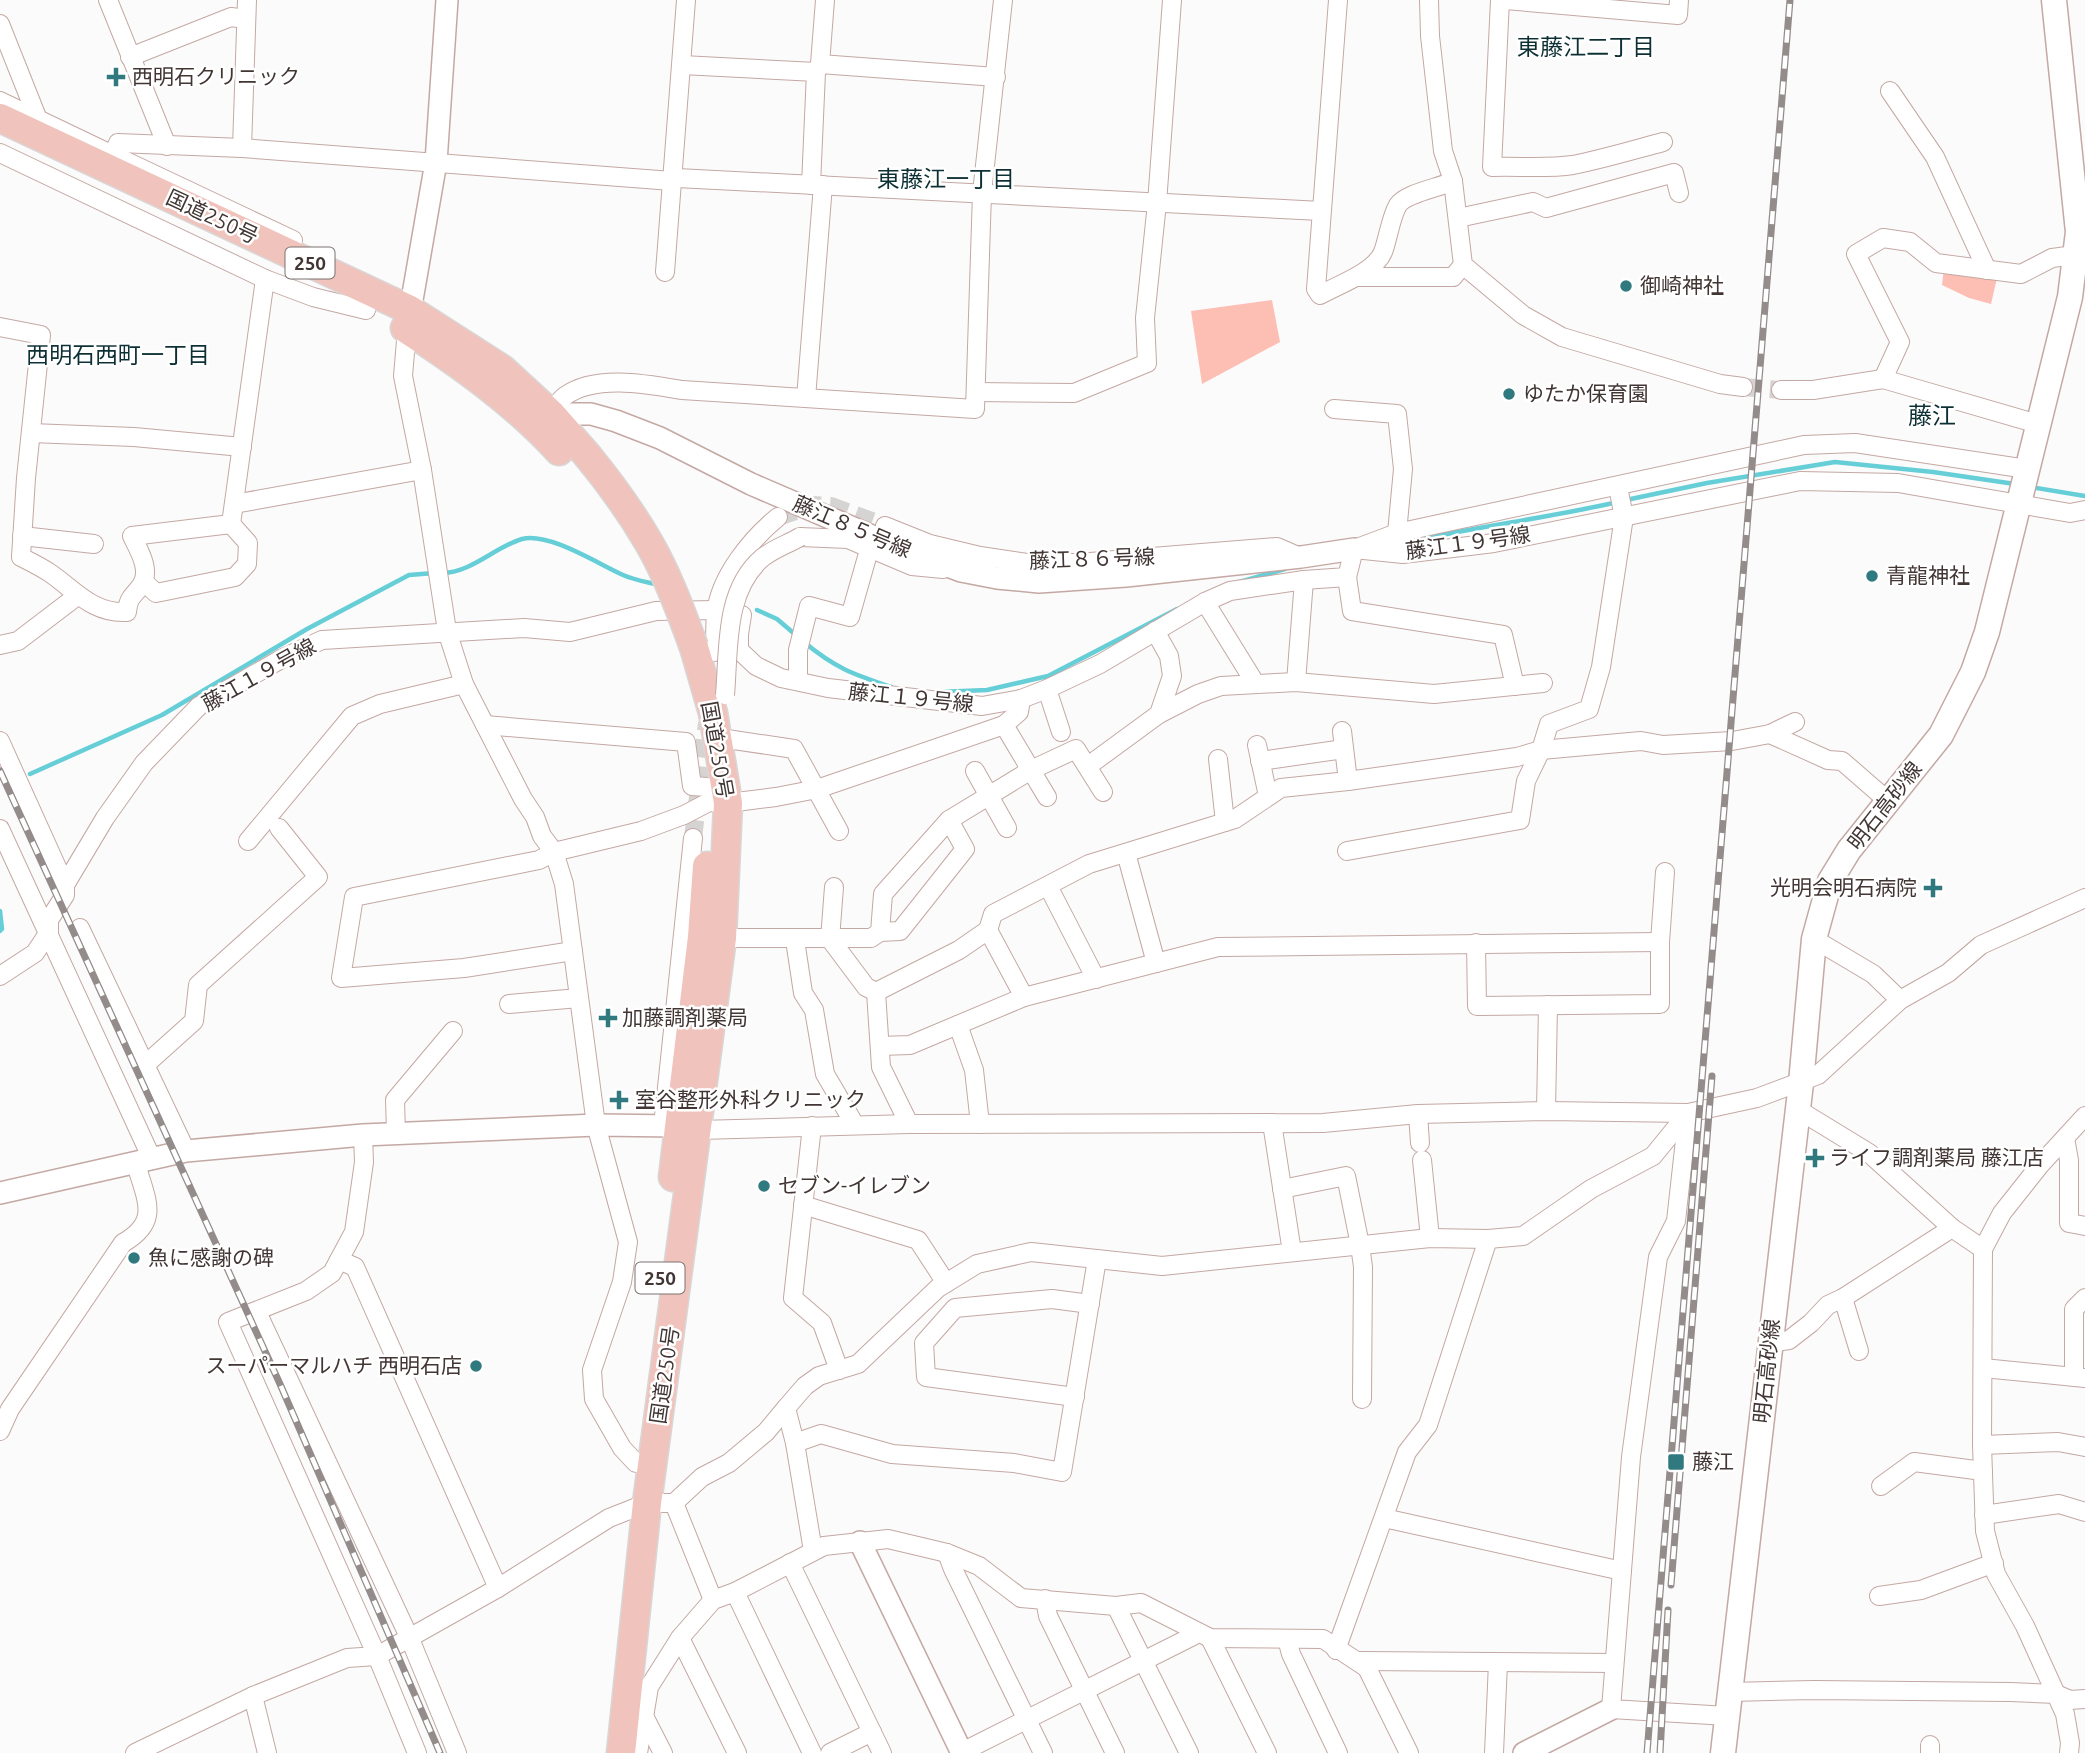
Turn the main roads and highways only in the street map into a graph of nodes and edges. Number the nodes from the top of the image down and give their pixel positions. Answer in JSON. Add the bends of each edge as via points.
{"nodes":[{"id":1,"x":2054,"y":0,"type":"edge"},
{"id":2,"x":0,"y":118,"type":"edge"},
{"id":3,"x":0,"y":140,"type":"edge"},
{"id":4,"x":408,"y":319,"type":"junction"},
{"id":5,"x":717,"y":793,"type":"junction"},
{"id":6,"x":680,"y":1127,"type":"junction"},
{"id":7,"x":651,"y":1505,"type":"junction"},
{"id":8,"x":602,"y":1753,"type":"edge"},
{"id":9,"x":621,"y":1753,"type":"edge"},
{"id":10,"x":1723,"y":1753,"type":"edge"}],
"edges":[{"from":1,"to":10,"type":"main road","name":"明石高砂線","via":[[2078,232],[2070,297],[1987,632],[1973,672],[1941,735],[1849,850],[1830,881],[1814,939]]},
{"from":2,"to":4,"type":"highway","name":"国道250号","number":"250","via":[[309,262]]},
{"from":3,"to":4,"type":"highway","name":"国道250号","number":"250","via":[[366,310]]},
{"from":4,"to":5,"type":"highway","name":"国道250号","number":"250","via":[[482,382],[544,420],[581,462],[659,601],[696,651],[695,713]]},
{"from":5,"to":6,"type":"highway","name":"国道250号","number":"250"},
{"from":5,"to":6,"type":"highway","name":"国道250号","number":"250","via":[[722,938]]},
{"from":6,"to":7,"type":"highway","name":"国道250号","number":"250"},
{"from":6,"to":7,"type":"highway","name":"国道250号","number":"250","via":[[636,1463]]},
{"from":7,"to":8,"type":"highway","name":"国道250号","number":"250"},
{"from":7,"to":9,"type":"highway","name":"国道250号","number":"250"}]}
